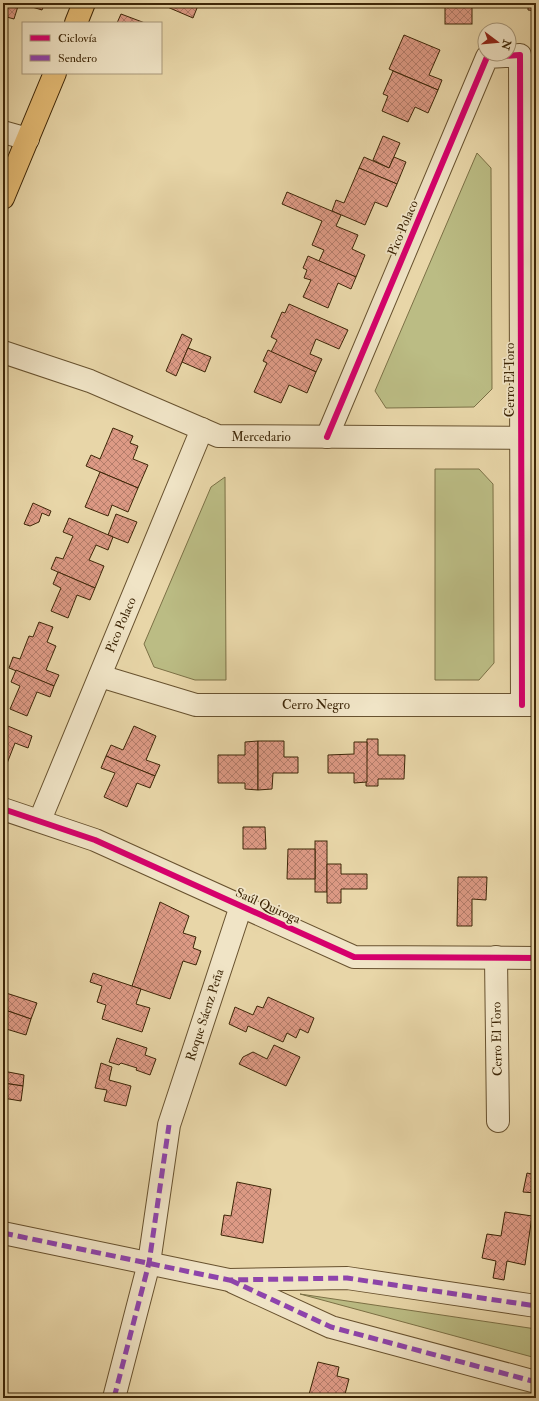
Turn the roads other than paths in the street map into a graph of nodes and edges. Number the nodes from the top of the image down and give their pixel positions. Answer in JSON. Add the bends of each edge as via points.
{"nodes":[{"id":1,"x":84,"y":3,"type":"edge"},
{"id":2,"x":76,"y":22,"type":"edge"},
{"id":3,"x":520,"y":55,"type":"joint"},
{"id":4,"x":55,"y":74,"type":"edge"},
{"id":5,"x":3,"y":132,"type":"edge"},
{"id":6,"x":28,"y":139,"type":"junction"},
{"id":7,"x":3,"y":198,"type":"edge"},
{"id":8,"x":3,"y":352,"type":"edge"},
{"id":9,"x":202,"y":430,"type":"junction"},
{"id":10,"x":327,"y":437,"type":"junction"},
{"id":11,"x":529,"y":438,"type":"edge"},
{"id":12,"x":100,"y":676,"type":"junction"},
{"id":13,"x":529,"y":705,"type":"edge"},
{"id":14,"x":3,"y":809,"type":"edge"},
{"id":15,"x":40,"y":820,"type":"junction"},
{"id":16,"x":242,"y":906,"type":"junction"},
{"id":17,"x":496,"y":958,"type":"junction"},
{"id":18,"x":536,"y":958,"type":"edge"},
{"id":19,"x":498,"y":1122,"type":"dead end"},
{"id":20,"x":3,"y":1233,"type":"edge"},
{"id":21,"x":149,"y":1263,"type":"junction"},
{"id":22,"x":229,"y":1280,"type":"junction"},
{"id":23,"x":536,"y":1306,"type":"edge"},
{"id":24,"x":536,"y":1382,"type":"edge"},
{"id":25,"x":114,"y":1398,"type":"edge"}],
"edges":[{"from":1,"to":2,"type":"main road"},
{"from":3,"to":10,"type":"street","name":"Pico Polaco","via":[[487,57]]},
{"from":3,"to":11,"type":"street","name":"Cerro El Toro"},
{"from":4,"to":6,"type":"main road"},
{"from":5,"to":6,"type":"street"},
{"from":6,"to":7,"type":"main road"},
{"from":8,"to":9,"type":"street","name":"Mercedario","via":[[90,381]]},
{"from":9,"to":10,"type":"street","name":"Mercedario","via":[[218,436]]},
{"from":9,"to":12,"type":"street","name":"Pico Polaco"},
{"from":10,"to":11,"type":"street","name":"Mercedario"},
{"from":11,"to":13,"type":"street","name":"Cerro El Toro"},
{"from":12,"to":13,"type":"street","name":"Cerro Negro","via":[[196,705]]},
{"from":12,"to":15,"type":"street","name":"Pico Polaco"},
{"from":14,"to":15,"type":"street","name":"Saúl Quiroga"},
{"from":15,"to":16,"type":"street","name":"Saúl Quiroga","via":[[95,840]]},
{"from":16,"to":17,"type":"street","name":"Saúl Quiroga","via":[[354,957]]},
{"from":16,"to":21,"type":"street","name":"Roque Sáenz Peña","via":[[170,1125]]},
{"from":17,"to":18,"type":"street","name":"Saúl Quiroga"},
{"from":17,"to":19,"type":"street","name":"Cerro El Toro"},
{"from":20,"to":21,"type":"street"},
{"from":21,"to":22,"type":"street"},
{"from":21,"to":25,"type":"street","name":"Roque Sáenz Peña"},
{"from":22,"to":23,"type":"street","via":[[347,1278]]},
{"from":22,"to":24,"type":"street","via":[[332,1327]]}]}
